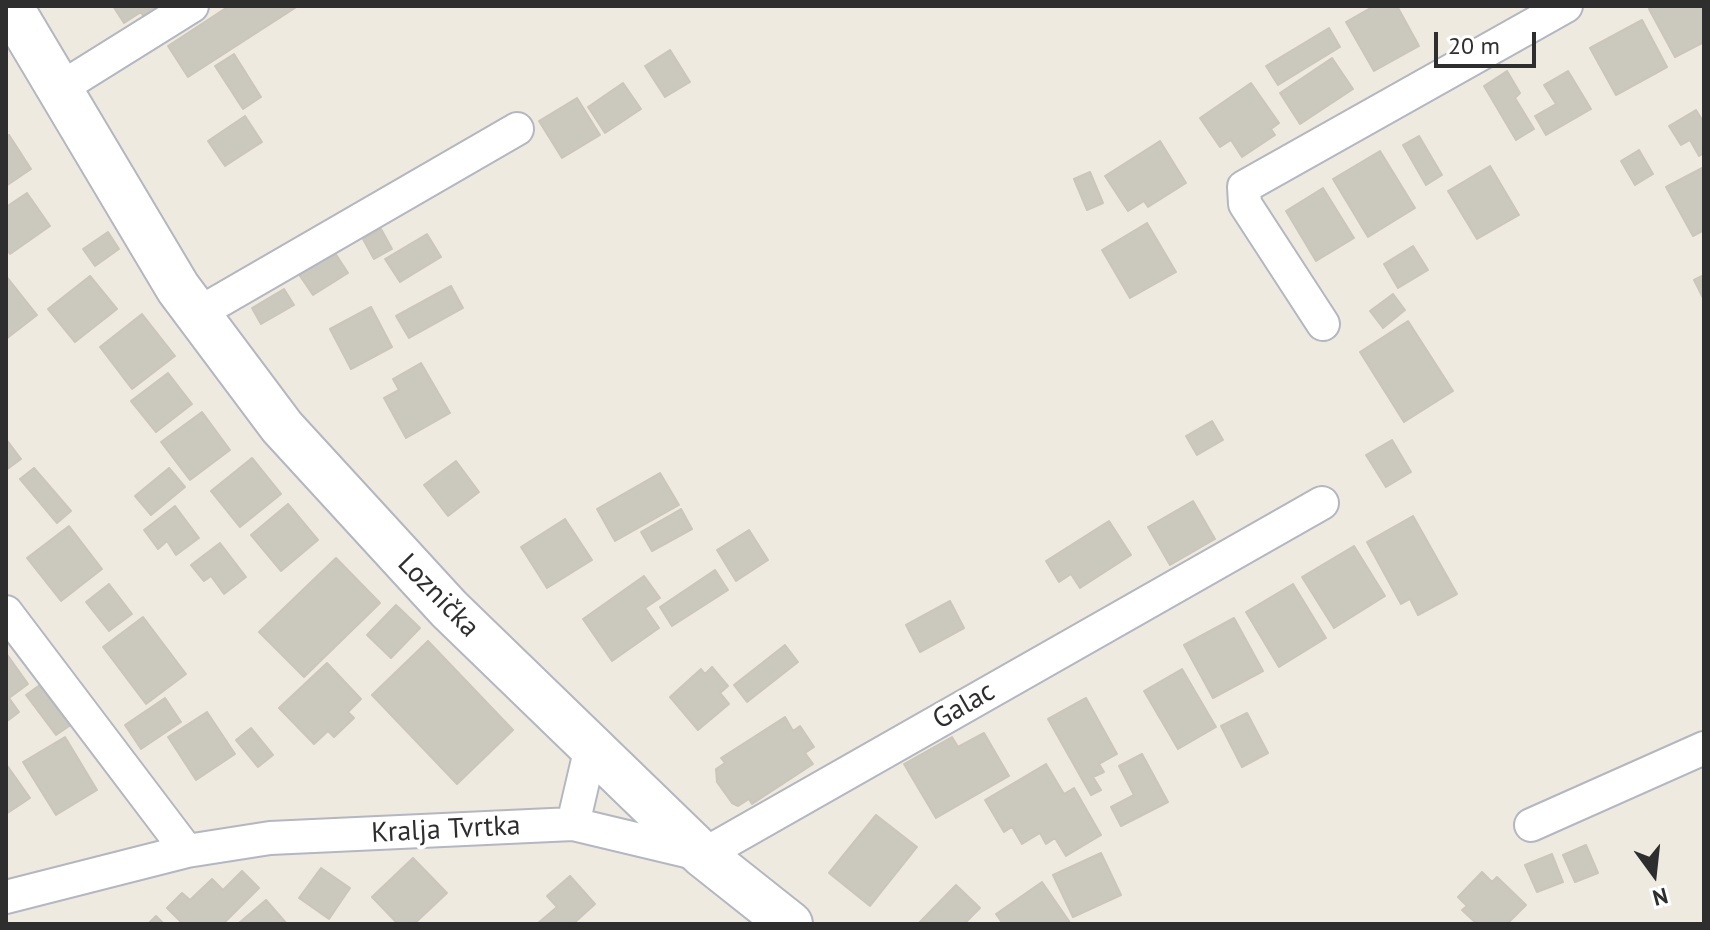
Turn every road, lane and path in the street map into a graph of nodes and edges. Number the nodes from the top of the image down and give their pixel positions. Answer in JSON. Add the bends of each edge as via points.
{"nodes":[{"id":1,"x":10,"y":6,"type":"edge"},
{"id":2,"x":192,"y":6,"type":"edge"},
{"id":3,"x":1566,"y":6,"type":"edge"},
{"id":4,"x":59,"y":89,"type":"junction"},
{"id":5,"x":517,"y":129,"type":"dead end"},
{"id":6,"x":197,"y":314,"type":"junction"},
{"id":7,"x":1323,"y":324,"type":"dead end"},
{"id":8,"x":1322,"y":503,"type":"dead end"},
{"id":9,"x":6,"y":612,"type":"edge"},
{"id":10,"x":591,"y":747,"type":"junction"},
{"id":11,"x":1704,"y":748,"type":"edge"},
{"id":12,"x":573,"y":824,"type":"junction"},
{"id":13,"x":1531,"y":825,"type":"dead end"},
{"id":14,"x":187,"y":851,"type":"junction"},
{"id":15,"x":703,"y":855,"type":"junction"},
{"id":16,"x":6,"y":897,"type":"edge"},
{"id":17,"x":790,"y":924,"type":"edge"}],
"edges":[{"from":1,"to":4,"type":"street","name":"Loznička"},
{"from":2,"to":4,"type":"street"},
{"from":3,"to":7,"type":"street","via":[[1244,187],[1245,204]]},
{"from":4,"to":6,"type":"street","name":"Loznička"},
{"from":5,"to":6,"type":"street"},
{"from":6,"to":10,"type":"street","name":"Loznička","via":[[282,427],[449,609]]},
{"from":8,"to":15,"type":"street","name":"Galac"},
{"from":9,"to":14,"type":"street"},
{"from":10,"to":12,"type":"street"},
{"from":10,"to":15,"type":"street","name":"Loznička"},
{"from":11,"to":13,"type":"street"},
{"from":12,"to":14,"type":"street","name":"Kralja Tvrtka","via":[[270,838]]},
{"from":12,"to":15,"type":"street","name":"Kralja Tvrtka"},
{"from":14,"to":16,"type":"street","name":"Kralja Tvrtka"},
{"from":15,"to":17,"type":"street"}]}
